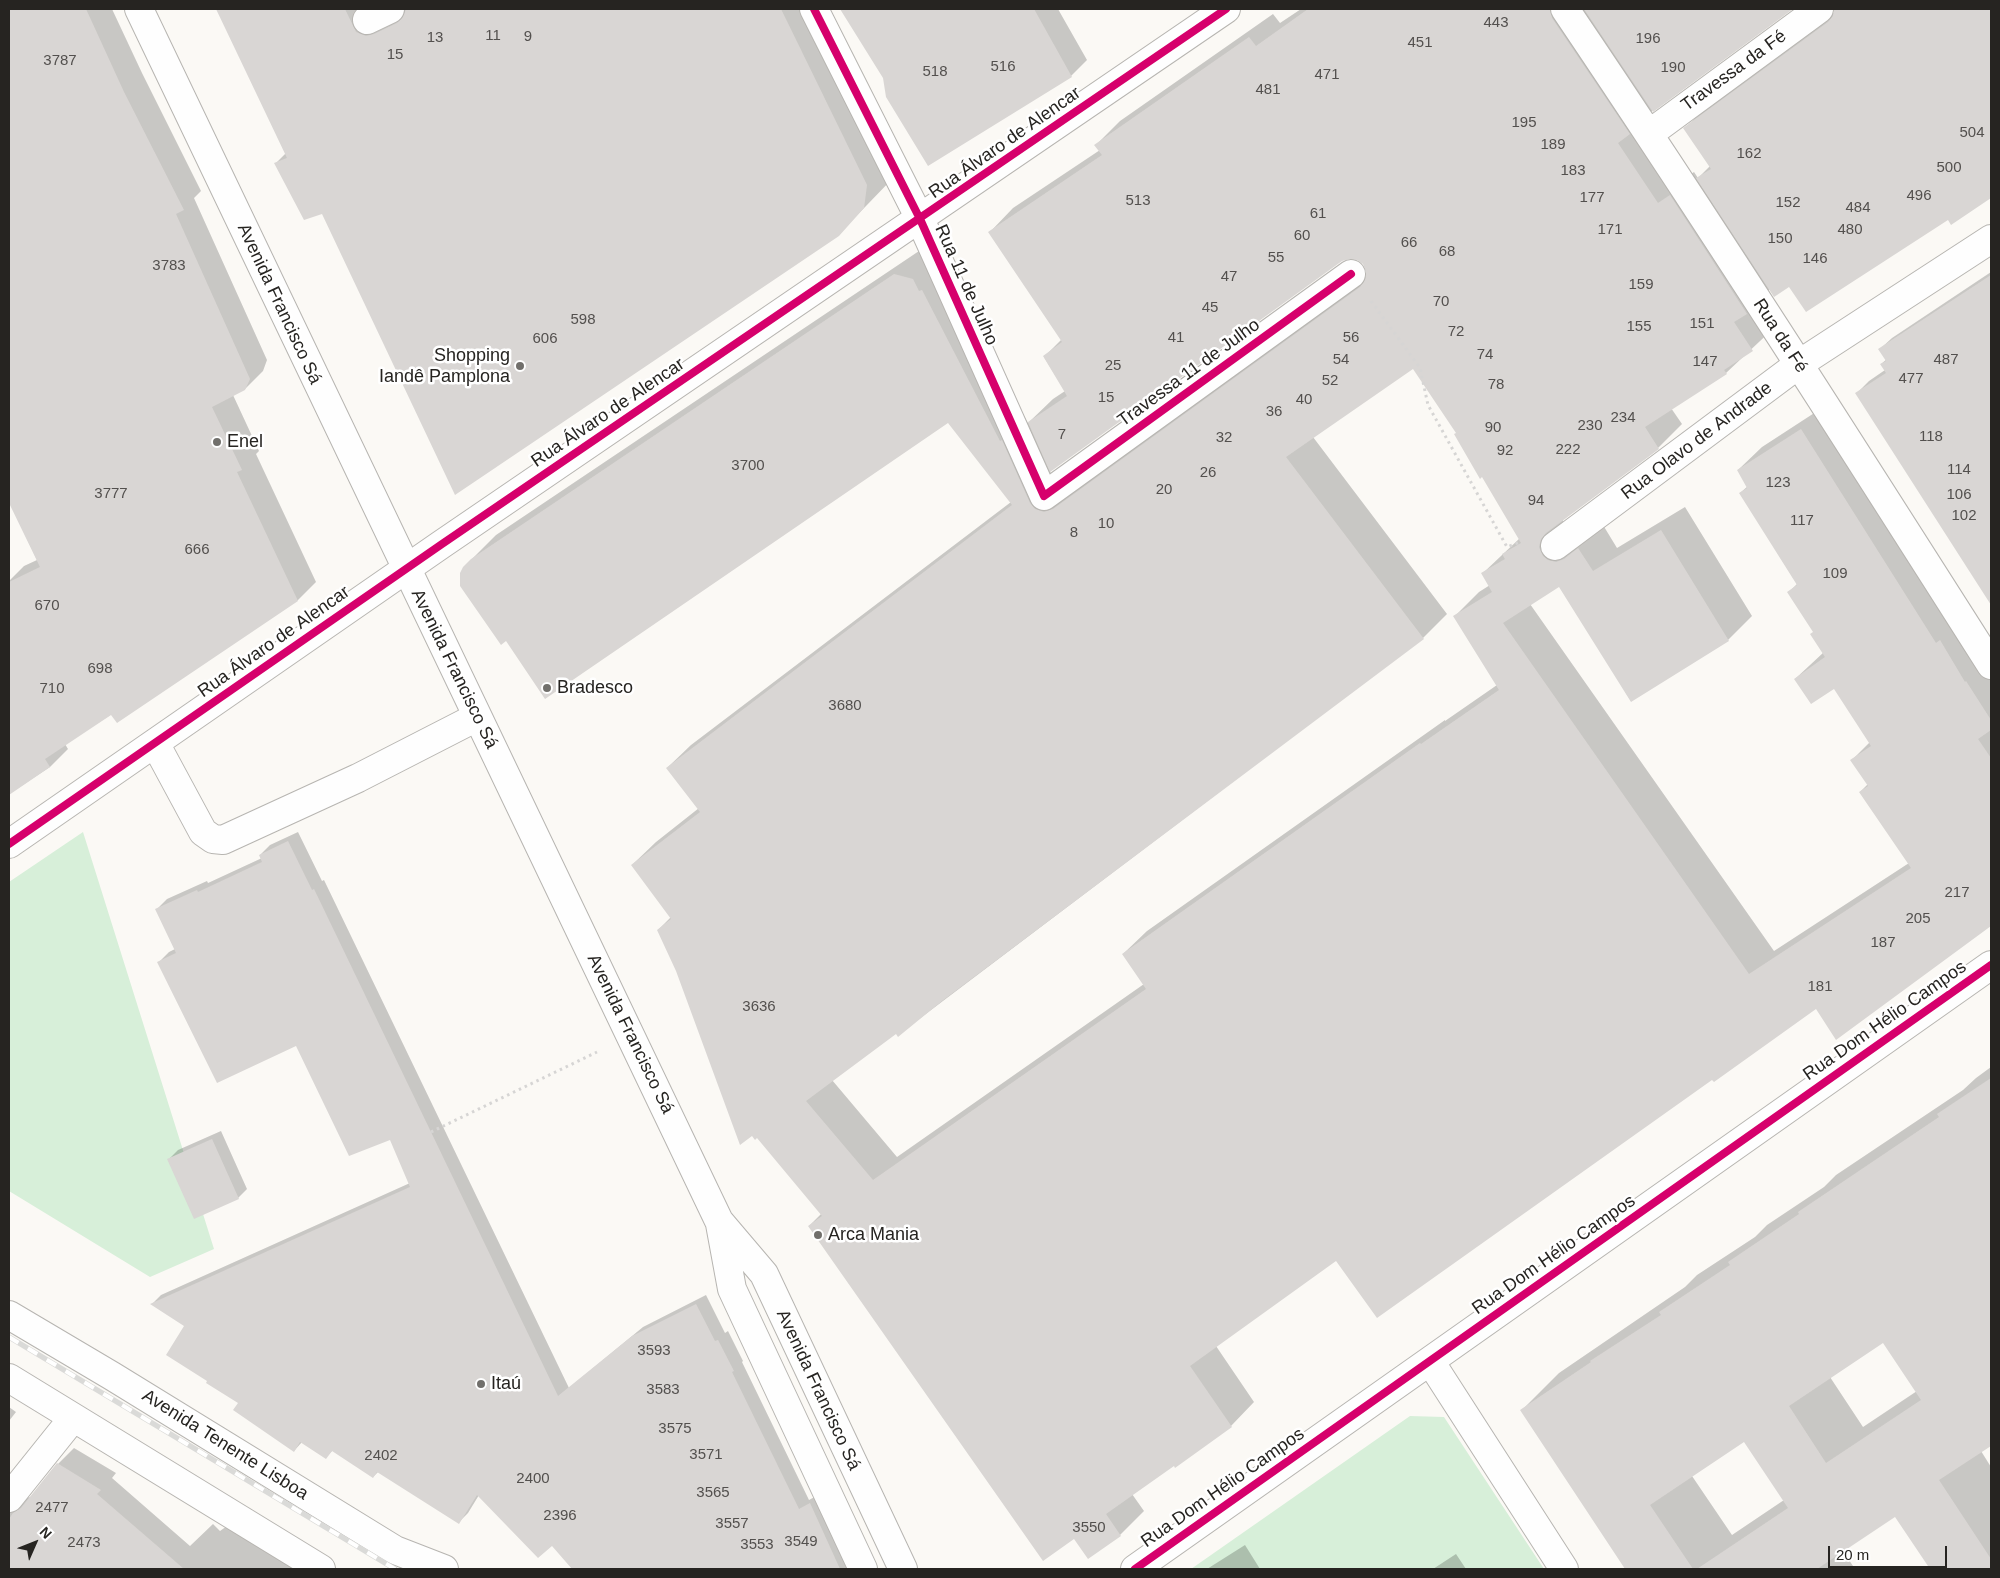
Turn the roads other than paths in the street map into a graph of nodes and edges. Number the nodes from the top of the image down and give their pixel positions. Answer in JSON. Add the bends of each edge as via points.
{"nodes":[{"id":1,"x":139,"y":9,"type":"edge"},
{"id":2,"x":814,"y":9,"type":"edge"},
{"id":3,"x":1226,"y":9,"type":"edge"},
{"id":4,"x":1565,"y":9,"type":"edge"},
{"id":5,"x":1819,"y":9,"type":"edge"},
{"id":6,"x":1649,"y":134,"type":"junction"},
{"id":7,"x":920,"y":219,"type":"junction"},
{"id":8,"x":1991,"y":239,"type":"edge"},
{"id":9,"x":1351,"y":274,"type":"road end"},
{"id":10,"x":1799,"y":364,"type":"junction"},
{"id":11,"x":1044,"y":496,"type":"joint"},
{"id":12,"x":1555,"y":546,"type":"road end"},
{"id":13,"x":406,"y":569,"type":"junction"},
{"id":14,"x":1991,"y":665,"type":"edge"},
{"id":15,"x":477,"y":717,"type":"junction"},
{"id":16,"x":156,"y":743,"type":"junction"},
{"id":17,"x":9,"y":844,"type":"edge"},
{"id":18,"x":1991,"y":965,"type":"edge"},
{"id":19,"x":719,"y":1220,"type":"junction"},
{"id":20,"x":9,"y":1315,"type":"edge"},
{"id":21,"x":1430,"y":1360,"type":"junction"},
{"id":22,"x":9,"y":1378,"type":"edge"},
{"id":23,"x":73,"y":1418,"type":"junction"},
{"id":24,"x":9,"y":1498,"type":"edge"},
{"id":25,"x":321,"y":1569,"type":"edge"},
{"id":26,"x":444,"y":1569,"type":"edge"},
{"id":27,"x":863,"y":1569,"type":"edge"},
{"id":28,"x":902,"y":1569,"type":"edge"},
{"id":29,"x":1135,"y":1569,"type":"edge"},
{"id":30,"x":1564,"y":1569,"type":"edge"}],
"edges":[{"from":1,"to":13,"type":"street","name":"Avenida Francisco Sá"},
{"from":2,"to":7,"type":"street","name":"Rua 11 de Julho"},
{"from":3,"to":7,"type":"street","name":"Rua Álvaro de Alencar"},
{"from":4,"to":6,"type":"street","name":"Rua da Fé"},
{"from":5,"to":6,"type":"street","name":"Travessa da Fé"},
{"from":6,"to":10,"type":"street","name":"Rua da Fé"},
{"from":7,"to":11,"type":"street","name":"Rua 11 de Julho"},
{"from":7,"to":13,"type":"street","name":"Rua Álvaro de Alencar"},
{"from":8,"to":10,"type":"street","name":"Rua Olavo de Andrade"},
{"from":9,"to":11,"type":"street","name":"Travessa 11 de Julho"},
{"from":10,"to":12,"type":"street","name":"Rua Olavo de Andrade"},
{"from":10,"to":14,"type":"street","name":"Rua da Fé"},
{"from":13,"to":15,"type":"street","name":"Avenida Francisco Sá"},
{"from":13,"to":16,"type":"street","name":"Rua Álvaro de Alencar"},
{"from":15,"to":16,"type":"street","via":[[358,778],[223,840],[213,839],[203,832]]},
{"from":15,"to":19,"type":"street","name":"Avenida Francisco Sá"},
{"from":16,"to":17,"type":"street","name":"Rua Álvaro de Alencar"},
{"from":18,"to":21,"type":"street","name":"Rua Dom Hélio Campos"},
{"from":19,"to":27,"type":"street","name":"Avenida Francisco Sá","via":[[732,1289]]},
{"from":19,"to":28,"type":"street","name":"Avenida Francisco Sá","via":[[764,1274]]},
{"from":20,"to":26,"type":"street","name":"Avenida Tenente Lisboa","via":[[395,1550]]},
{"from":21,"to":29,"type":"street","name":"Rua Dom Hélio Campos"},
{"from":21,"to":30,"type":"street"},
{"from":22,"to":23,"type":"street"},
{"from":23,"to":24,"type":"street"},
{"from":23,"to":25,"type":"street"}]}
